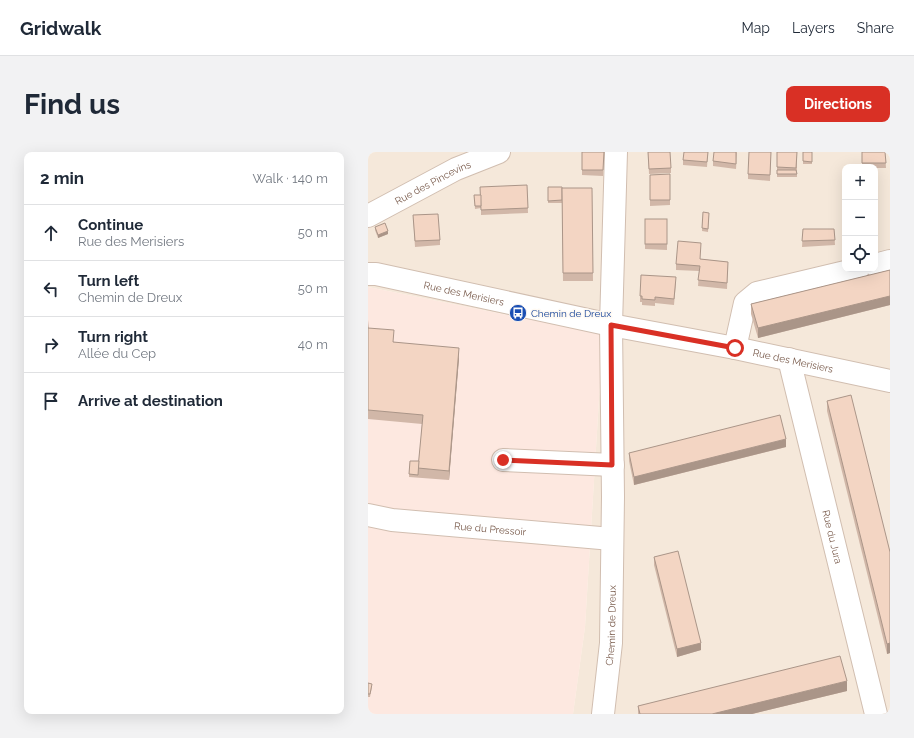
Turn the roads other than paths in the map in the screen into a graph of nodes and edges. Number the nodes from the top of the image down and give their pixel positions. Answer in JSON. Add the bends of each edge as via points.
{"nodes":[{"id":1,"x":499,"y":152,"type":"edge"},
{"id":2,"x":616,"y":152,"type":"edge"},
{"id":3,"x":368,"y":216,"type":"edge"},
{"id":4,"x":890,"y":262,"type":"edge"},
{"id":5,"x":878,"y":264,"type":"edge"},
{"id":6,"x":845,"y":272,"type":"edge"},
{"id":7,"x":368,"y":274,"type":"edge"},
{"id":8,"x":611,"y":325,"type":"junction"},
{"id":9,"x":735,"y":348,"type":"junction"},
{"id":10,"x":789,"y":360,"type":"junction"},
{"id":11,"x":890,"y":381,"type":"edge"},
{"id":12,"x":503,"y":460,"type":"dead end"},
{"id":13,"x":612,"y":465,"type":"junction"},
{"id":14,"x":368,"y":515,"type":"edge"},
{"id":15,"x":612,"y":539,"type":"junction"},
{"id":16,"x":877,"y":712,"type":"edge"},
{"id":17,"x":603,"y":714,"type":"edge"}],
"edges":[{"from":1,"to":3,"type":"street","name":"Rue des Pincevins","via":[[456,169]]},
{"from":2,"to":8,"type":"street","name":"Chemin de Dreux"},
{"from":4,"to":5,"type":"street"},
{"from":6,"to":9,"type":"street","via":[[757,293],[744,303]]},
{"from":7,"to":8,"type":"street","name":"Rue des Merisiers"},
{"from":8,"to":9,"type":"street","name":"Rue des Merisiers"},
{"from":8,"to":13,"type":"street","name":"Chemin de Dreux"},
{"from":9,"to":10,"type":"street","name":"Rue des Merisiers"},
{"from":10,"to":11,"type":"street","name":"Rue des Merisiers"},
{"from":10,"to":16,"type":"street","name":"Rue du Jura"},
{"from":12,"to":13,"type":"street"},
{"from":13,"to":15,"type":"street","name":"Chemin de Dreux"},
{"from":14,"to":15,"type":"street","name":"Rue du Pressoir","via":[[392,520]]},
{"from":15,"to":17,"type":"street","name":"Chemin de Dreux","via":[[611,643]]}]}
